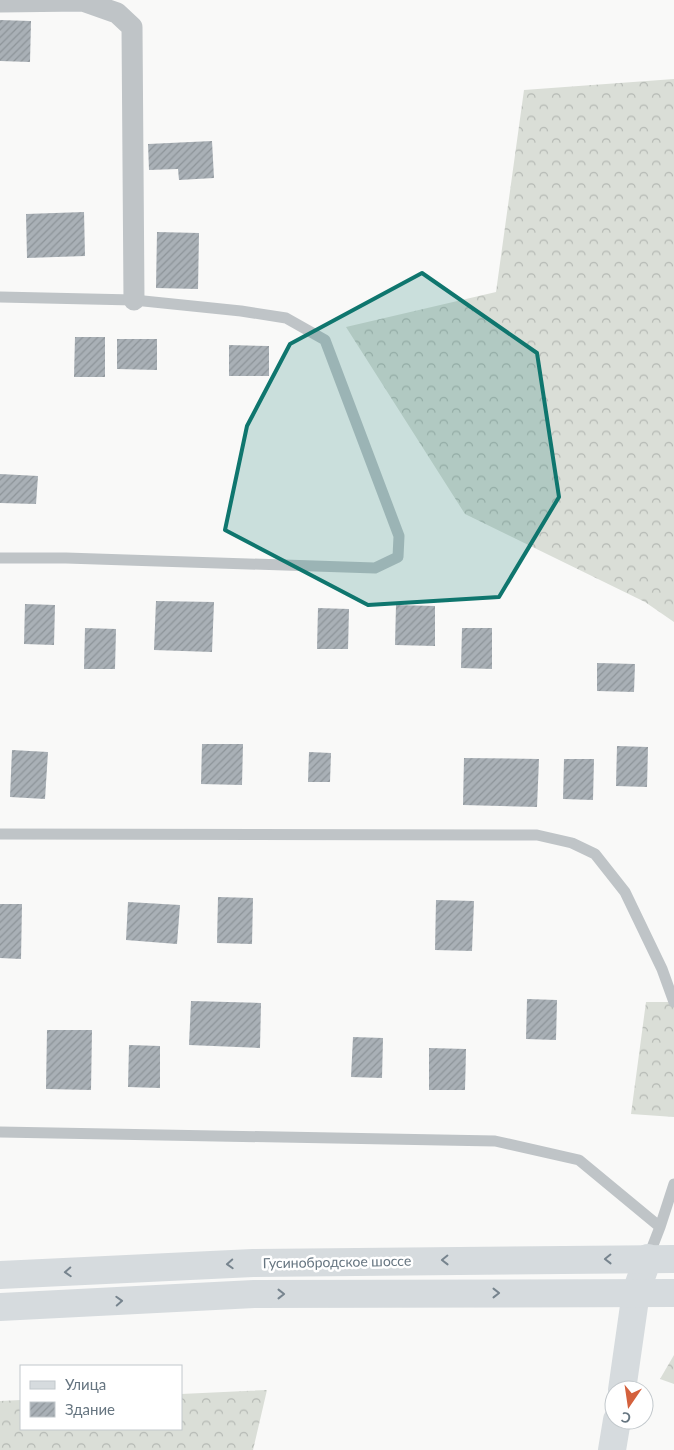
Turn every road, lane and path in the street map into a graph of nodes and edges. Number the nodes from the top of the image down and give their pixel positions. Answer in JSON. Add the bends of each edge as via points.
{"nodes":[{"id":1,"x":0,"y":2,"type":"edge"},
{"id":2,"x":0,"y":297,"type":"edge"},
{"id":3,"x":134,"y":300,"type":"junction"},
{"id":4,"x":0,"y":558,"type":"edge"},
{"id":5,"x":0,"y":834,"type":"edge"},
{"id":6,"x":674,"y":1002,"type":"edge"},
{"id":7,"x":0,"y":1132,"type":"edge"},
{"id":8,"x":674,"y":1184,"type":"edge"},
{"id":9,"x":660,"y":1227,"type":"junction"},
{"id":10,"x":661,"y":1258,"type":"edge"},
{"id":11,"x":0,"y":1275,"type":"edge"},
{"id":12,"x":636,"y":1292,"type":"junction"},
{"id":13,"x":674,"y":1293,"type":"edge"},
{"id":14,"x":0,"y":1307,"type":"edge"},
{"id":15,"x":623,"y":1380,"type":"edge"},
{"id":16,"x":615,"y":1430,"type":"edge"},
{"id":17,"x":612,"y":1450,"type":"edge"}],
"edges":[{"from":1,"to":3,"type":"street","via":[[83,1],[118,13],[132,27]]},
{"from":2,"to":3,"type":"lane"},
{"from":3,"to":4,"type":"lane","via":[[286,318],[325,340],[399,536],[398,557],[374,568]]},
{"from":5,"to":6,"type":"lane","via":[[537,835],[572,843],[595,854],[625,892]]},
{"from":7,"to":9,"type":"lane","via":[[496,1141],[579,1160]]},
{"from":8,"to":9,"type":"lane"},
{"from":9,"to":10,"type":"lane"},
{"from":10,"to":11,"type":"main road","name":"Гусинобродское шоссе","one_way":true,"via":[[253,1263]]},
{"from":10,"to":12,"type":"main road"},
{"from":12,"to":13,"type":"main road"},
{"from":14,"to":12,"type":"main road","one_way":true,"via":[[254,1294]]},
{"from":12,"to":15,"type":"main road"},
{"from":16,"to":17,"type":"main road"}]}
